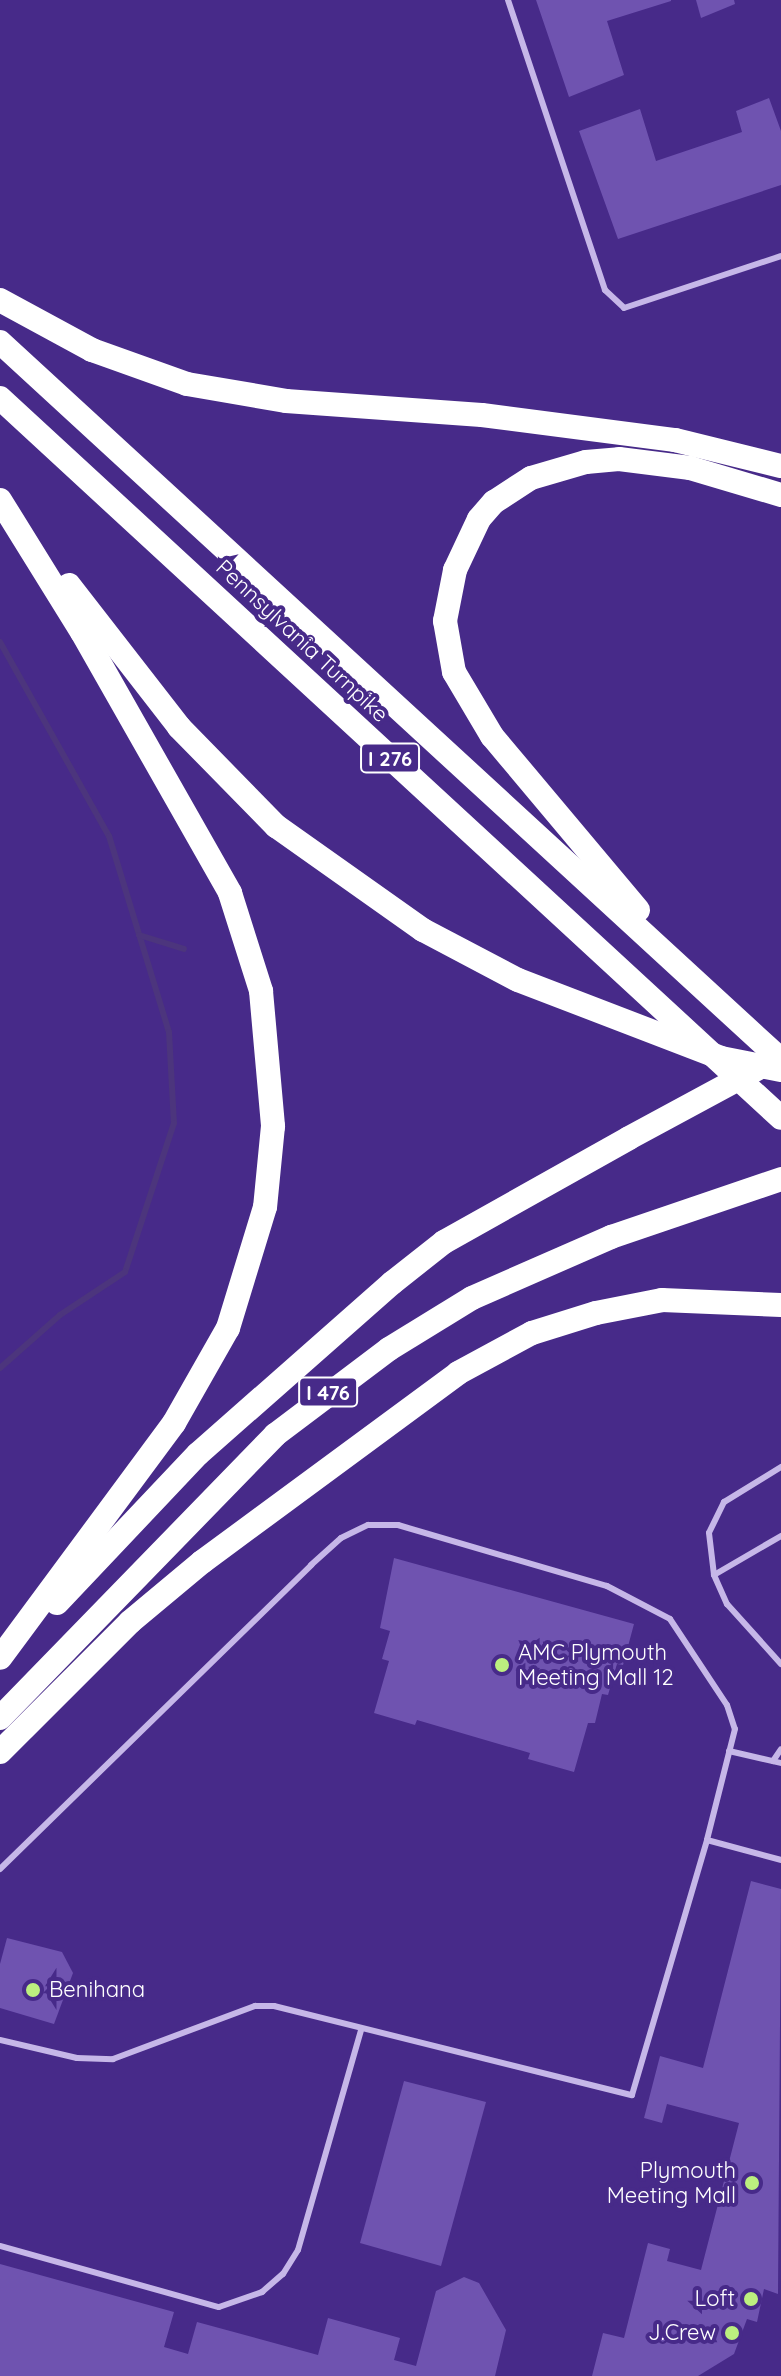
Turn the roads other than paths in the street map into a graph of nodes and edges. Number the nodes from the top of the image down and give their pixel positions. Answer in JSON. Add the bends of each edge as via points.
{"nodes":[{"id":1,"x":508,"y":0,"type":"edge"},
{"id":2,"x":781,"y":256,"type":"edge"},
{"id":3,"x":0,"y":300,"type":"edge"},
{"id":4,"x":0,"y":342,"type":"edge"},
{"id":5,"x":0,"y":398,"type":"edge"},
{"id":6,"x":781,"y":466,"type":"edge"},
{"id":7,"x":0,"y":493,"type":"edge"},
{"id":8,"x":781,"y":495,"type":"edge"},
{"id":9,"x":0,"y":500,"type":"edge"},
{"id":10,"x":702,"y":986,"type":"junction"},
{"id":11,"x":781,"y":1059,"type":"edge"},
{"id":12,"x":781,"y":1073,"type":"edge"},
{"id":13,"x":781,"y":1118,"type":"edge"},
{"id":14,"x":629,"y":1138,"type":"junction"},
{"id":15,"x":781,"y":1179,"type":"edge"},
{"id":16,"x":781,"y":1305,"type":"edge"},
{"id":17,"x":781,"y":1467,"type":"edge"},
{"id":18,"x":781,"y":1536,"type":"edge"},
{"id":19,"x":714,"y":1575,"type":"junction"},
{"id":20,"x":0,"y":1661,"type":"edge"},
{"id":21,"x":781,"y":1664,"type":"edge"},
{"id":22,"x":0,"y":1718,"type":"edge"},
{"id":23,"x":781,"y":1749,"type":"edge"},
{"id":24,"x":729,"y":1751,"type":"junction"},
{"id":25,"x":0,"y":1752,"type":"edge"},
{"id":26,"x":773,"y":1761,"type":"junction"},
{"id":27,"x":781,"y":1763,"type":"edge"},
{"id":28,"x":707,"y":1840,"type":"junction"},
{"id":29,"x":781,"y":1860,"type":"edge"},
{"id":30,"x":0,"y":1869,"type":"edge"},
{"id":31,"x":361,"y":2030,"type":"junction"},
{"id":32,"x":0,"y":2040,"type":"edge"},
{"id":33,"x":0,"y":2246,"type":"edge"}],
"edges":[{"from":1,"to":2,"type":"lane","via":[[605,290],[624,308]]},
{"from":3,"to":6,"type":"highway","via":[[92,350],[187,384],[286,401],[482,415],[675,440]]},
{"from":4,"to":10,"type":"highway","name":"Pennsylvania Turnpike","number":"I 276"},
{"from":5,"to":13,"type":"highway","name":"Pennsylvania Turnpike","number":"I 276"},
{"from":7,"to":12,"type":"highway","bridge":true,"via":[[152,694],[239,793],[309,852],[413,923],[518,980],[721,1058]]},
{"from":8,"to":10,"type":"highway","via":[[690,468],[640,461],[586,462],[555,470],[511,489],[479,519],[448,593],[447,647],[454,672],[485,726]]},
{"from":9,"to":20,"type":"highway","via":[[82,632],[230,893],[261,991],[273,1126],[262,1219],[228,1328],[174,1423]]},
{"from":10,"to":11,"type":"highway","name":"Pennsylvania Turnpike","number":"I 276"},
{"from":11,"to":14,"type":"highway","bridge":true,"via":[[705,1093]]},
{"from":12,"to":14,"type":"highway","number":"I 476","bridge":true},
{"from":14,"to":20,"type":"highway","number":"I 476","via":[[444,1242],[392,1283],[198,1454]]},
{"from":15,"to":22,"type":"highway","number":"I 476","via":[[611,1237],[472,1298],[389,1349],[275,1435]]},
{"from":16,"to":25,"type":"highway","via":[[662,1300],[609,1311],[532,1333],[458,1373],[202,1562],[130,1622]]},
{"from":17,"to":19,"type":"lane","via":[[724,1502],[709,1533]]},
{"from":18,"to":19,"type":"lane"},
{"from":19,"to":21,"type":"lane","via":[[727,1604]]},
{"from":23,"to":26,"type":"lane"},
{"from":24,"to":26,"type":"lane"},
{"from":24,"to":28,"type":"lane"},
{"from":24,"to":30,"type":"lane","via":[[735,1729],[727,1705],[666,1617],[607,1586],[398,1525],[368,1525],[341,1538],[311,1565]]},
{"from":26,"to":27,"type":"lane"},
{"from":28,"to":29,"type":"lane"},
{"from":28,"to":31,"type":"lane","via":[[632,2095]]},
{"from":31,"to":32,"type":"lane","via":[[305,2013],[255,2006],[113,2059],[77,2058]]},
{"from":31,"to":33,"type":"lane","via":[[298,2250],[283,2274],[262,2292],[219,2307]]}]}
